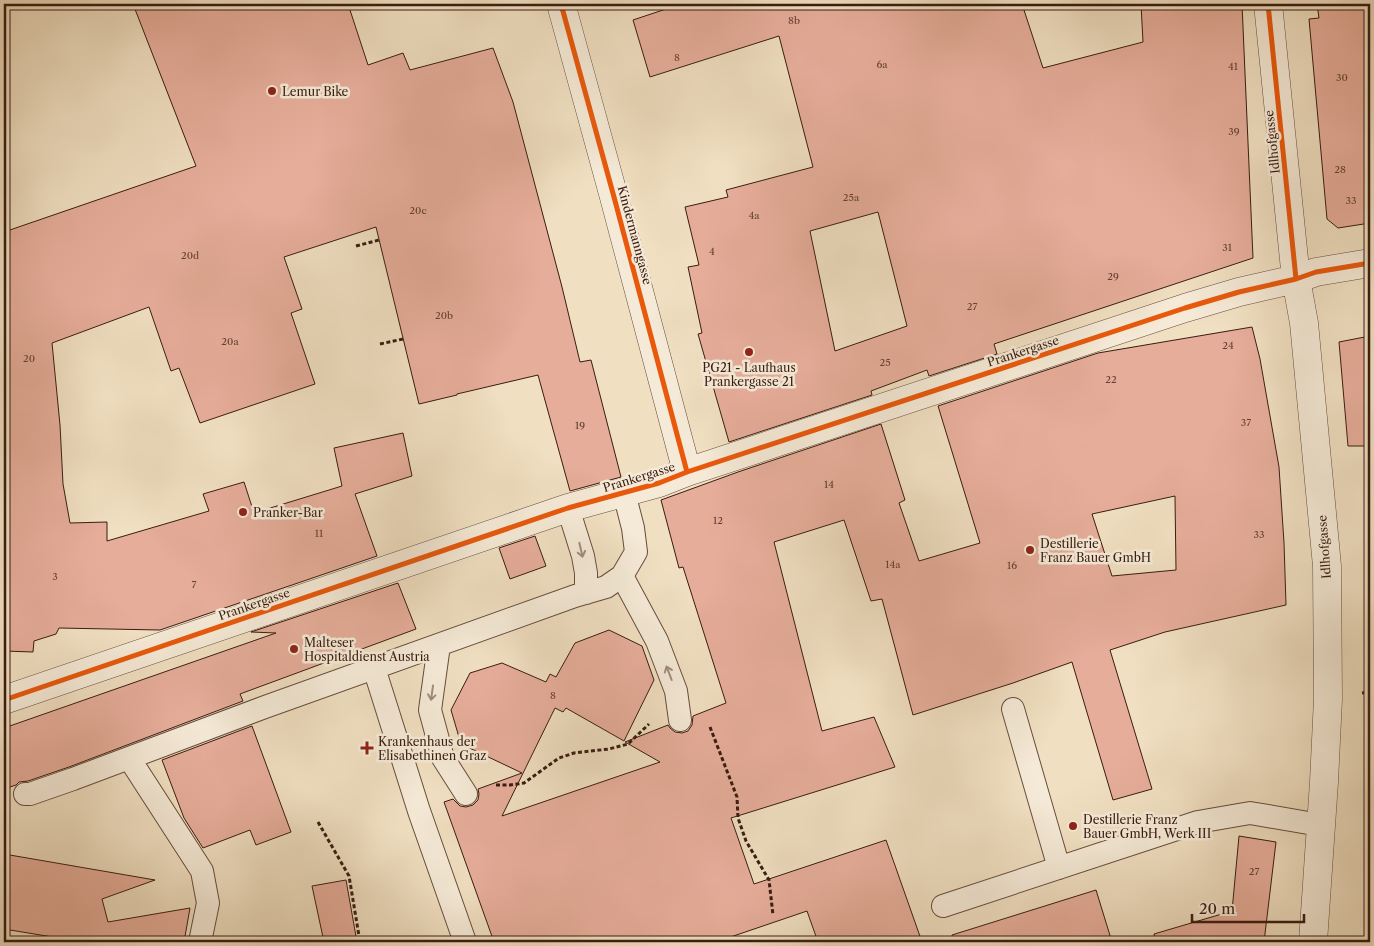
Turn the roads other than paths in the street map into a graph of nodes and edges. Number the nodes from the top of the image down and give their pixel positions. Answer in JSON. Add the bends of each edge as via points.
{"nodes":[{"id":1,"x":561,"y":4,"type":"edge"},
{"id":2,"x":1268,"y":4,"type":"edge"},
{"id":3,"x":1370,"y":263,"type":"edge"},
{"id":4,"x":1296,"y":279,"type":"junction"},
{"id":5,"x":687,"y":472,"type":"junction"},
{"id":6,"x":624,"y":493,"type":"junction"},
{"id":7,"x":568,"y":508,"type":"junction"},
{"id":8,"x":622,"y":576,"type":"junction"},
{"id":9,"x":586,"y":593,"type":"junction"},
{"id":10,"x":439,"y":645,"type":"junction"},
{"id":11,"x":374,"y":668,"type":"junction"},
{"id":12,"x":4,"y":700,"type":"edge"},
{"id":13,"x":1013,"y":709,"type":"dead end"},
{"id":14,"x":679,"y":711,"type":"road end"},
{"id":15,"x":129,"y":758,"type":"junction"},
{"id":16,"x":464,"y":790,"type":"road end"},
{"id":17,"x":25,"y":794,"type":"dead end"},
{"id":18,"x":1320,"y":825,"type":"junction"},
{"id":19,"x":1059,"y":868,"type":"junction"},
{"id":20,"x":943,"y":906,"type":"dead end"},
{"id":21,"x":200,"y":942,"type":"edge"},
{"id":22,"x":465,"y":942,"type":"edge"},
{"id":23,"x":1313,"y":942,"type":"edge"}],
"edges":[{"from":1,"to":5,"type":"street","name":"Kindermanngasse"},
{"from":2,"to":4,"type":"street","name":"Idlhofgasse"},
{"from":3,"to":4,"type":"street","name":"Prankergasse","via":[[1316,272]]},
{"from":4,"to":5,"type":"street","name":"Prankergasse","via":[[1185,308]]},
{"from":4,"to":18,"type":"street","name":"Idlhofgasse","via":[[1304,323],[1327,566],[1328,699]]},
{"from":5,"to":6,"type":"street","name":"Prankergasse"},
{"from":6,"to":7,"type":"street","name":"Prankergasse"},
{"from":6,"to":8,"type":"lane","via":[[636,552]]},
{"from":7,"to":9,"type":"lane","one_way":true,"via":[[586,573]]},
{"from":7,"to":12,"type":"street","name":"Prankergasse"},
{"from":8,"to":9,"type":"lane","via":[[606,587]]},
{"from":14,"to":8,"type":"lane","one_way":true,"via":[[676,691],[657,641]]},
{"from":9,"to":10,"type":"lane"},
{"from":10,"to":11,"type":"lane"},
{"from":10,"to":16,"type":"lane","one_way":true,"via":[[430,710],[443,758]]},
{"from":11,"to":15,"type":"lane"},
{"from":11,"to":22,"type":"lane"},
{"from":13,"to":19,"type":"lane"},
{"from":15,"to":17,"type":"lane"},
{"from":15,"to":21,"type":"lane","via":[[202,871],[208,903]]},
{"from":18,"to":19,"type":"lane","via":[[1250,813],[1198,822]]},
{"from":18,"to":23,"type":"street","name":"Idlhofgasse"},
{"from":19,"to":20,"type":"lane"}]}
